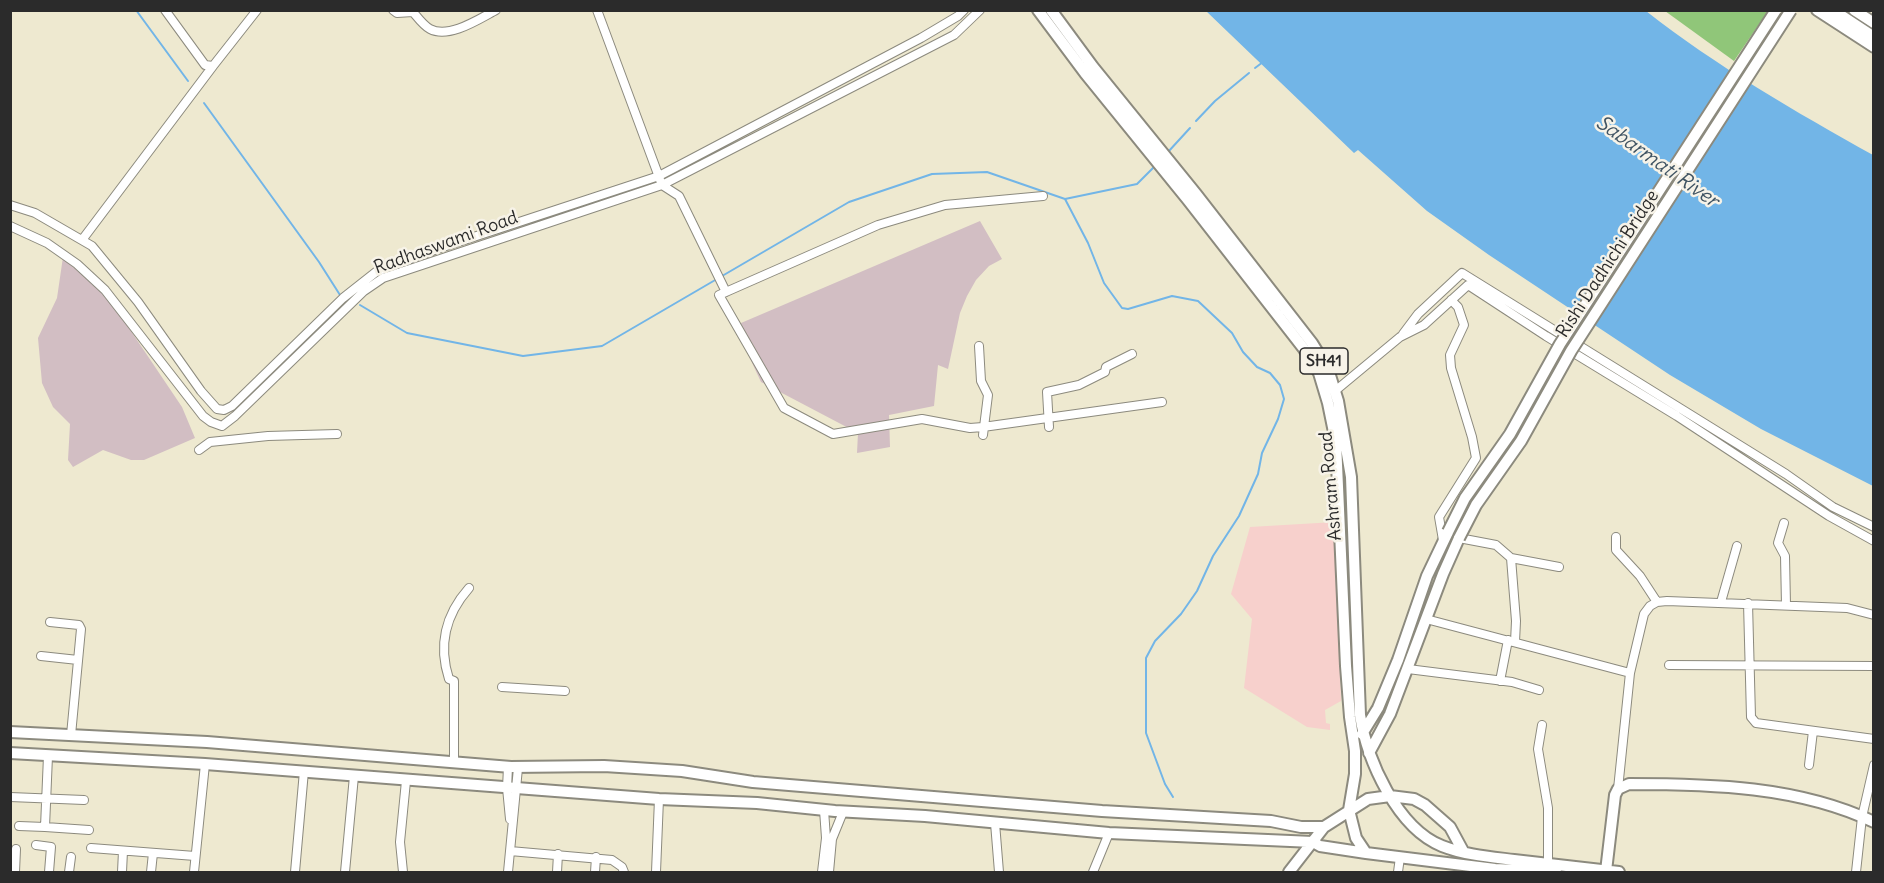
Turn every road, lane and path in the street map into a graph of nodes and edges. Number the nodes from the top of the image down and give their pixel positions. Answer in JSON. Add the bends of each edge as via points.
{"nodes":[{"id":1,"x":165,"y":10,"type":"edge"},
{"id":2,"x":257,"y":10,"type":"edge"},
{"id":3,"x":393,"y":10,"type":"edge"},
{"id":4,"x":496,"y":10,"type":"edge"},
{"id":5,"x":597,"y":10,"type":"edge"},
{"id":6,"x":964,"y":10,"type":"edge"},
{"id":7,"x":980,"y":10,"type":"edge"},
{"id":8,"x":1038,"y":10,"type":"edge"},
{"id":9,"x":1051,"y":10,"type":"edge"},
{"id":10,"x":1776,"y":10,"type":"edge"},
{"id":11,"x":1791,"y":10,"type":"edge"},
{"id":12,"x":1817,"y":10,"type":"edge"},
{"id":13,"x":1833,"y":10,"type":"edge"},
{"id":14,"x":1854,"y":10,"type":"edge"},
{"id":15,"x":1874,"y":23,"type":"edge"},
{"id":16,"x":1874,"y":37,"type":"edge"},
{"id":17,"x":1874,"y":47,"type":"edge"},
{"id":18,"x":213,"y":66,"type":"junction"},
{"id":19,"x":659,"y":176,"type":"junction"},
{"id":20,"x":662,"y":185,"type":"junction"},
{"id":21,"x":1043,"y":196,"type":"dead end"},
{"id":22,"x":10,"y":205,"type":"edge"},
{"id":23,"x":10,"y":226,"type":"edge"},
{"id":24,"x":82,"y":240,"type":"junction"},
{"id":25,"x":726,"y":292,"type":"junction"},
{"id":26,"x":343,"y":298,"type":"junction"},
{"id":27,"x":1451,"y":300,"type":"junction"},
{"id":28,"x":350,"y":304,"type":"junction"},
{"id":29,"x":1400,"y":337,"type":"junction"},
{"id":30,"x":979,"y":346,"type":"dead end"},
{"id":31,"x":1132,"y":354,"type":"dead end"},
{"id":32,"x":1330,"y":393,"type":"junction"},
{"id":33,"x":1162,"y":402,"type":"dead end"},
{"id":34,"x":224,"y":410,"type":"junction"},
{"id":35,"x":1048,"y":417,"type":"junction"},
{"id":36,"x":222,"y":426,"type":"junction"},
{"id":37,"x":1049,"y":427,"type":"dead end"},
{"id":38,"x":983,"y":431,"type":"junction"},
{"id":39,"x":337,"y":435,"type":"dead end"},
{"id":40,"x":199,"y":450,"type":"dead end"},
{"id":41,"x":1784,"y":524,"type":"dead end"},
{"id":42,"x":1874,"y":527,"type":"edge"},
{"id":43,"x":1446,"y":537,"type":"junction"},
{"id":44,"x":1616,"y":537,"type":"dead end"},
{"id":45,"x":1459,"y":538,"type":"junction"},
{"id":46,"x":1874,"y":541,"type":"edge"},
{"id":47,"x":1737,"y":546,"type":"dead end"},
{"id":48,"x":1511,"y":558,"type":"junction"},
{"id":49,"x":1560,"y":567,"type":"dead end"},
{"id":50,"x":469,"y":588,"type":"dead end"},
{"id":51,"x":1657,"y":602,"type":"junction"},
{"id":52,"x":1721,"y":602,"type":"junction"},
{"id":53,"x":1748,"y":603,"type":"junction"},
{"id":54,"x":1786,"y":605,"type":"junction"},
{"id":55,"x":1874,"y":615,"type":"edge"},
{"id":56,"x":1426,"y":619,"type":"junction"},
{"id":57,"x":50,"y":622,"type":"dead end"},
{"id":58,"x":1511,"y":641,"type":"junction"},
{"id":59,"x":41,"y":657,"type":"dead end"},
{"id":60,"x":78,"y":660,"type":"junction"},
{"id":61,"x":1669,"y":665,"type":"dead end"},
{"id":62,"x":1750,"y":665,"type":"junction"},
{"id":63,"x":1874,"y":666,"type":"edge"},
{"id":64,"x":1408,"y":669,"type":"junction"},
{"id":65,"x":1630,"y":673,"type":"junction"},
{"id":66,"x":1500,"y":681,"type":"junction"},
{"id":67,"x":502,"y":687,"type":"dead end"},
{"id":68,"x":1539,"y":690,"type":"dead end"},
{"id":69,"x":565,"y":691,"type":"dead end"},
{"id":70,"x":1542,"y":725,"type":"dead end"},
{"id":71,"x":1813,"y":730,"type":"junction"},
{"id":72,"x":10,"y":732,"type":"edge"},
{"id":73,"x":1363,"y":733,"type":"junction"},
{"id":74,"x":71,"y":735,"type":"junction"},
{"id":75,"x":1874,"y":739,"type":"edge"},
{"id":76,"x":1355,"y":751,"type":"junction"},
{"id":77,"x":10,"y":753,"type":"edge"},
{"id":78,"x":1369,"y":753,"type":"junction"},
{"id":79,"x":48,"y":756,"type":"junction"},
{"id":80,"x":454,"y":763,"type":"junction"},
{"id":81,"x":205,"y":764,"type":"junction"},
{"id":82,"x":1809,"y":765,"type":"dead end"},
{"id":83,"x":1874,"y":765,"type":"edge"},
{"id":84,"x":513,"y":767,"type":"junction"},
{"id":85,"x":304,"y":771,"type":"junction"},
{"id":86,"x":354,"y":776,"type":"junction"},
{"id":87,"x":406,"y":781,"type":"junction"},
{"id":88,"x":512,"y":789,"type":"junction"},
{"id":89,"x":1618,"y":789,"type":"junction"},
{"id":90,"x":1390,"y":796,"type":"junction"},
{"id":91,"x":10,"y":797,"type":"edge"},
{"id":92,"x":46,"y":799,"type":"junction"},
{"id":93,"x":84,"y":800,"type":"dead end"},
{"id":94,"x":659,"y":800,"type":"junction"},
{"id":95,"x":824,"y":810,"type":"junction"},
{"id":96,"x":1349,"y":810,"type":"junction"},
{"id":97,"x":843,"y":812,"type":"junction"},
{"id":98,"x":1862,"y":817,"type":"junction"},
{"id":99,"x":1874,"y":822,"type":"edge"},
{"id":100,"x":995,"y":823,"type":"junction"},
{"id":101,"x":19,"y":826,"type":"dead end"},
{"id":102,"x":45,"y":827,"type":"junction"},
{"id":103,"x":1324,"y":827,"type":"junction"},
{"id":104,"x":89,"y":830,"type":"dead end"},
{"id":105,"x":1109,"y":833,"type":"junction"},
{"id":106,"x":1316,"y":844,"type":"junction"},
{"id":107,"x":36,"y":845,"type":"dead end"},
{"id":108,"x":91,"y":848,"type":"dead end"},
{"id":109,"x":16,"y":849,"type":"dead end"},
{"id":110,"x":123,"y":850,"type":"junction"},
{"id":111,"x":510,"y":851,"type":"junction"},
{"id":112,"x":1463,"y":851,"type":"junction"},
{"id":113,"x":153,"y":853,"type":"junction"},
{"id":114,"x":1366,"y":853,"type":"junction"},
{"id":115,"x":558,"y":854,"type":"junction"},
{"id":116,"x":195,"y":856,"type":"junction"},
{"id":117,"x":596,"y":857,"type":"junction"},
{"id":118,"x":1400,"y":857,"type":"junction"},
{"id":119,"x":71,"y":858,"type":"dead end"},
{"id":120,"x":1545,"y":870,"type":"edge"},
{"id":121,"x":1606,"y":871,"type":"junction"},
{"id":122,"x":15,"y":873,"type":"edge"},
{"id":123,"x":49,"y":873,"type":"edge"},
{"id":124,"x":69,"y":873,"type":"edge"},
{"id":125,"x":122,"y":873,"type":"edge"},
{"id":126,"x":151,"y":873,"type":"edge"},
{"id":127,"x":194,"y":873,"type":"edge"},
{"id":128,"x":295,"y":873,"type":"edge"},
{"id":129,"x":345,"y":873,"type":"edge"},
{"id":130,"x":403,"y":873,"type":"edge"},
{"id":131,"x":508,"y":873,"type":"edge"},
{"id":132,"x":557,"y":873,"type":"edge"},
{"id":133,"x":595,"y":873,"type":"edge"},
{"id":134,"x":624,"y":873,"type":"edge"},
{"id":135,"x":656,"y":873,"type":"edge"},
{"id":136,"x":822,"y":873,"type":"edge"},
{"id":137,"x":829,"y":873,"type":"edge"},
{"id":138,"x":999,"y":873,"type":"edge"},
{"id":139,"x":1094,"y":873,"type":"edge"},
{"id":140,"x":1289,"y":873,"type":"edge"},
{"id":141,"x":1296,"y":873,"type":"edge"},
{"id":142,"x":1398,"y":873,"type":"edge"},
{"id":143,"x":1619,"y":873,"type":"edge"},
{"id":144,"x":1856,"y":873,"type":"edge"}],
"edges":[{"from":1,"to":18,"type":"street","via":[[205,65]]},
{"from":2,"to":18,"type":"street"},
{"from":3,"to":4,"type":"street","via":[[413,12],[438,32],[458,30]]},
{"from":5,"to":19,"type":"street"},
{"from":6,"to":19,"type":"street","name":"Radhaswami Road","via":[[921,38]]},
{"from":7,"to":20,"type":"street","name":"Radhaswami Road","via":[[954,35]]},
{"from":8,"to":32,"type":"main road","name":"Ashram Road","via":[[1304,349]]},
{"from":9,"to":32,"type":"main road","name":"Ashram Road","number":"SH41","via":[[1312,343],[1328,369]]},
{"from":10,"to":43,"type":"main road","name":"Rishi Dadhichi Bridge","bridge":true,"via":[[1560,344],[1510,434],[1465,498]]},
{"from":11,"to":45,"type":"main road","name":"Rishi Dadhichi Bridge","bridge":true,"via":[[1571,351],[1526,433],[1476,505]]},
{"from":12,"to":17,"type":"main road"},
{"from":13,"to":16,"type":"main road"},
{"from":14,"to":15,"type":"main road"},
{"from":18,"to":24,"type":"street"},
{"from":19,"to":20,"type":"street"},
{"from":19,"to":26,"type":"street","name":"Radhaswami Road","via":[[376,272]]},
{"from":20,"to":25,"type":"street","via":[[679,196]]},
{"from":20,"to":28,"type":"street","name":"Radhaswami Road","via":[[383,278]]},
{"from":21,"to":25,"type":"street","via":[[945,205],[889,222]]},
{"from":22,"to":24,"type":"street","via":[[35,213]]},
{"from":23,"to":36,"type":"street","via":[[47,243],[105,290],[203,416]]},
{"from":24,"to":34,"type":"street","via":[[92,246],[138,302],[201,391],[217,409]]},
{"from":25,"to":38,"type":"street","via":[[719,295],[784,408],[833,434],[922,419]]},
{"from":26,"to":28,"type":"street"},
{"from":26,"to":34,"type":"street","name":"Radhaswami Road"},
{"from":27,"to":29,"type":"street","via":[[1424,325]]},
{"from":27,"to":43,"type":"street","via":[[1464,325],[1450,355],[1451,368],[1476,458],[1439,517]]},
{"from":27,"to":46,"type":"street","via":[[1468,285]]},
{"from":28,"to":36,"type":"street","name":"Radhaswami Road"},
{"from":29,"to":32,"type":"street"},
{"from":29,"to":42,"type":"street","via":[[1462,273],[1833,507]]},
{"from":30,"to":38,"type":"street","via":[[981,381],[988,395]]},
{"from":31,"to":35,"type":"street","via":[[1079,385],[1047,392]]},
{"from":32,"to":73,"type":"main road","name":"Ashram Road","number":"SH41","via":[[1346,440],[1351,477]]},
{"from":32,"to":76,"type":"main road","name":"Ashram Road","via":[[1338,465],[1346,666]]},
{"from":33,"to":35,"type":"street"},
{"from":34,"to":36,"type":"street"},
{"from":35,"to":37,"type":"street"},
{"from":35,"to":38,"type":"street"},
{"from":39,"to":40,"type":"street","via":[[210,442]]},
{"from":41,"to":54,"type":"street","via":[[1778,543],[1785,556]]},
{"from":43,"to":73,"type":"main road","name":"Rishi Dadhichi Bridge","via":[[1427,576],[1378,708]]},
{"from":44,"to":51,"type":"street","via":[[1616,550]]},
{"from":45,"to":48,"type":"street","via":[[1496,545]]},
{"from":45,"to":56,"type":"main road","name":"Rishi Dadhichi Bridge"},
{"from":47,"to":52,"type":"street"},
{"from":48,"to":49,"type":"street"},
{"from":48,"to":58,"type":"street"},
{"from":50,"to":80,"type":"street","via":[[446,624],[445,667],[449,679],[454,681]]},
{"from":51,"to":52,"type":"street"},
{"from":51,"to":65,"type":"street","via":[[1644,614]]},
{"from":52,"to":53,"type":"street"},
{"from":53,"to":54,"type":"street"},
{"from":53,"to":62,"type":"street"},
{"from":54,"to":55,"type":"street","via":[[1848,608]]},
{"from":56,"to":58,"type":"street"},
{"from":56,"to":64,"type":"main road","name":"Rishi Dadhichi Bridge"},
{"from":57,"to":60,"type":"street","via":[[79,625]]},
{"from":58,"to":65,"type":"street"},
{"from":58,"to":66,"type":"street"},
{"from":59,"to":60,"type":"street"},
{"from":60,"to":74,"type":"street"},
{"from":61,"to":62,"type":"street"},
{"from":62,"to":63,"type":"street"},
{"from":62,"to":71,"type":"street","via":[[1753,721]]},
{"from":64,"to":66,"type":"street"},
{"from":64,"to":78,"type":"main road","name":"Rishi Dadhichi Bridge"},
{"from":65,"to":89,"type":"street"},
{"from":66,"to":68,"type":"street"},
{"from":67,"to":69,"type":"street"},
{"from":70,"to":120,"type":"street","via":[[1538,749],[1548,808]]},
{"from":71,"to":75,"type":"street"},
{"from":71,"to":82,"type":"street"},
{"from":72,"to":74,"type":"main road"},
{"from":73,"to":76,"type":"main road","name":"Rishi Dadhichi Bridge"},
{"from":73,"to":78,"type":"main road","name":"Ashram Road","number":"SH41"},
{"from":74,"to":80,"type":"main road"},
{"from":76,"to":96,"type":"main road","name":"Ashram Road"},
{"from":77,"to":79,"type":"main road"},
{"from":78,"to":90,"type":"main road","name":"Ashram Road","number":"SH41"},
{"from":79,"to":81,"type":"main road"},
{"from":79,"to":92,"type":"street"},
{"from":80,"to":84,"type":"main road"},
{"from":81,"to":85,"type":"main road"},
{"from":81,"to":116,"type":"street"},
{"from":83,"to":98,"type":"street"},
{"from":84,"to":88,"type":"street"},
{"from":84,"to":103,"type":"main road","via":[[604,766],[682,771],[784,785]]},
{"from":85,"to":86,"type":"main road"},
{"from":85,"to":128,"type":"street"},
{"from":86,"to":87,"type":"main road"},
{"from":86,"to":129,"type":"street"},
{"from":87,"to":88,"type":"main road"},
{"from":87,"to":130,"type":"street","via":[[400,842]]},
{"from":88,"to":94,"type":"main road"},
{"from":88,"to":111,"type":"street"},
{"from":89,"to":98,"type":"main road","via":[[1629,784],[1653,784],[1756,790],[1809,800]]},
{"from":89,"to":121,"type":"main road"},
{"from":90,"to":96,"type":"main road","via":[[1368,799]]},
{"from":90,"to":112,"type":"main road","name":"Ashram Road","number":"SH41","via":[[1421,833],[1442,846]]},
{"from":90,"to":112,"type":"main road","via":[[1414,799],[1425,805],[1450,827]]},
{"from":91,"to":92,"type":"street"},
{"from":92,"to":93,"type":"street"},
{"from":92,"to":102,"type":"street"},
{"from":94,"to":95,"type":"main road"},
{"from":94,"to":135,"type":"street"},
{"from":95,"to":97,"type":"main road"},
{"from":95,"to":136,"type":"street"},
{"from":96,"to":103,"type":"main road"},
{"from":96,"to":114,"type":"main road","name":"Ashram Road","via":[[1356,838]]},
{"from":97,"to":100,"type":"main road"},
{"from":97,"to":137,"type":"street","via":[[832,838]]},
{"from":98,"to":99,"type":"main road"},
{"from":98,"to":144,"type":"street"},
{"from":100,"to":105,"type":"main road"},
{"from":100,"to":138,"type":"street"},
{"from":101,"to":102,"type":"street"},
{"from":102,"to":104,"type":"street"},
{"from":103,"to":106,"type":"main road"},
{"from":105,"to":106,"type":"main road"},
{"from":105,"to":139,"type":"street"},
{"from":106,"to":114,"type":"main road"},
{"from":106,"to":140,"type":"main road"},
{"from":106,"to":141,"type":"main road"},
{"from":107,"to":123,"type":"street","via":[[51,847]]},
{"from":108,"to":110,"type":"street"},
{"from":109,"to":122,"type":"street"},
{"from":110,"to":113,"type":"street"},
{"from":110,"to":125,"type":"street"},
{"from":111,"to":115,"type":"street"},
{"from":111,"to":131,"type":"street"},
{"from":112,"to":120,"type":"main road","name":"Ashram Road","number":"SH41"},
{"from":113,"to":116,"type":"street"},
{"from":113,"to":126,"type":"street"},
{"from":114,"to":118,"type":"main road","name":"Ashram Road"},
{"from":115,"to":117,"type":"street"},
{"from":115,"to":132,"type":"street"},
{"from":116,"to":127,"type":"street"},
{"from":117,"to":133,"type":"street"},
{"from":117,"to":134,"type":"street","via":[[618,863]]},
{"from":118,"to":120,"type":"main road","name":"Ashram Road","via":[[1495,869]]},
{"from":118,"to":142,"type":"street"},
{"from":119,"to":124,"type":"street"},
{"from":120,"to":121,"type":"main road","name":"Ashram Road","number":"SH41"},
{"from":121,"to":143,"type":"main road","name":"Ashram Road","number":"SH41"}]}
